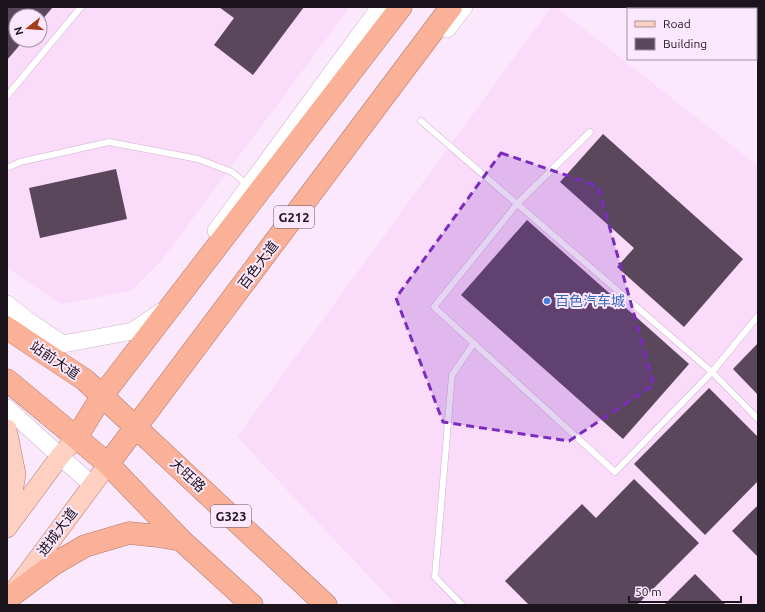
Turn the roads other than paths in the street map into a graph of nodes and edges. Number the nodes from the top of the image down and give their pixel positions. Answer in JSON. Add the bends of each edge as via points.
{"nodes":[{"id":1,"x":81,"y":7,"type":"edge"},
{"id":2,"x":380,"y":7,"type":"edge"},
{"id":3,"x":401,"y":7,"type":"edge"},
{"id":4,"x":451,"y":7,"type":"edge"},
{"id":5,"x":464,"y":7,"type":"edge"},
{"id":6,"x":7,"y":96,"type":"edge"},
{"id":7,"x":421,"y":121,"type":"dead end"},
{"id":8,"x":590,"y":132,"type":"dead end"},
{"id":9,"x":7,"y":168,"type":"edge"},
{"id":10,"x":248,"y":186,"type":"junction"},
{"id":11,"x":517,"y":204,"type":"junction"},
{"id":12,"x":7,"y":304,"type":"edge"},
{"id":13,"x":171,"y":305,"type":"junction"},
{"id":14,"x":758,"y":316,"type":"edge"},
{"id":15,"x":27,"y":320,"type":"junction"},
{"id":16,"x":7,"y":328,"type":"edge"},
{"id":17,"x":474,"y":343,"type":"junction"},
{"id":18,"x":63,"y":344,"type":"junction"},
{"id":19,"x":33,"y":346,"type":"junction"},
{"id":20,"x":712,"y":372,"type":"junction"},
{"id":21,"x":7,"y":380,"type":"edge"},
{"id":22,"x":102,"y":396,"type":"junction"},
{"id":23,"x":7,"y":408,"type":"edge"},
{"id":24,"x":758,"y":419,"type":"edge"},
{"id":25,"x":7,"y":429,"type":"edge"},
{"id":26,"x":138,"y":429,"type":"junction"},
{"id":27,"x":76,"y":438,"type":"junction"},
{"id":28,"x":61,"y":455,"type":"junction"},
{"id":29,"x":108,"y":464,"type":"junction"},
{"id":30,"x":92,"y":485,"type":"junction"},
{"id":31,"x":7,"y":528,"type":"edge"},
{"id":32,"x":181,"y":540,"type":"junction"},
{"id":33,"x":7,"y":600,"type":"edge"},
{"id":34,"x":252,"y":605,"type":"edge"},
{"id":35,"x":326,"y":605,"type":"edge"},
{"id":36,"x":462,"y":605,"type":"edge"}],
"edges":[{"from":1,"to":6,"type":"lane"},
{"from":2,"to":10,"type":"street"},
{"from":3,"to":13,"type":"highway"},
{"from":4,"to":26,"type":"highway","name":"百色大道","number":"G212"},
{"from":5,"to":26,"type":"street"},
{"from":7,"to":11,"type":"lane"},
{"from":8,"to":11,"type":"lane"},
{"from":9,"to":10,"type":"lane","via":[[20,162],[109,142],[198,159],[232,172]]},
{"from":10,"to":13,"type":"street","via":[[179,281]]},
{"from":11,"to":17,"type":"lane","via":[[434,307]]},
{"from":11,"to":20,"type":"lane"},
{"from":12,"to":15,"type":"street"},
{"from":13,"to":18,"type":"street","via":[[133,331]]},
{"from":13,"to":22,"type":"highway"},
{"from":14,"to":20,"type":"lane"},
{"from":15,"to":18,"type":"street"},
{"from":15,"to":19,"type":"street"},
{"from":16,"to":19,"type":"highway","name":"站前大道"},
{"from":17,"to":20,"type":"lane","via":[[615,472]]},
{"from":17,"to":36,"type":"lane","via":[[452,375],[435,577]]},
{"from":18,"to":19,"type":"street"},
{"from":19,"to":22,"type":"highway","name":"站前大道","via":[[85,380]]},
{"from":20,"to":24,"type":"lane"},
{"from":21,"to":27,"type":"highway"},
{"from":22,"to":26,"type":"highway","name":"大旺路"},
{"from":22,"to":27,"type":"highway"},
{"from":23,"to":28,"type":"street"},
{"from":25,"to":31,"type":"main road","via":[[16,474]]},
{"from":26,"to":29,"type":"highway","name":"百色大道","number":"G212"},
{"from":26,"to":35,"type":"highway","name":"大旺路","number":"G323"},
{"from":27,"to":28,"type":"main road"},
{"from":27,"to":29,"type":"highway"},
{"from":28,"to":30,"type":"street"},
{"from":28,"to":31,"type":"main road"},
{"from":29,"to":30,"type":"main road","name":"进城大道"},
{"from":29,"to":32,"type":"highway"},
{"from":30,"to":33,"type":"main road","name":"进城大道"},
{"from":32,"to":33,"type":"highway","via":[[129,533],[85,546],[54,564]]},
{"from":32,"to":34,"type":"highway"}]}
